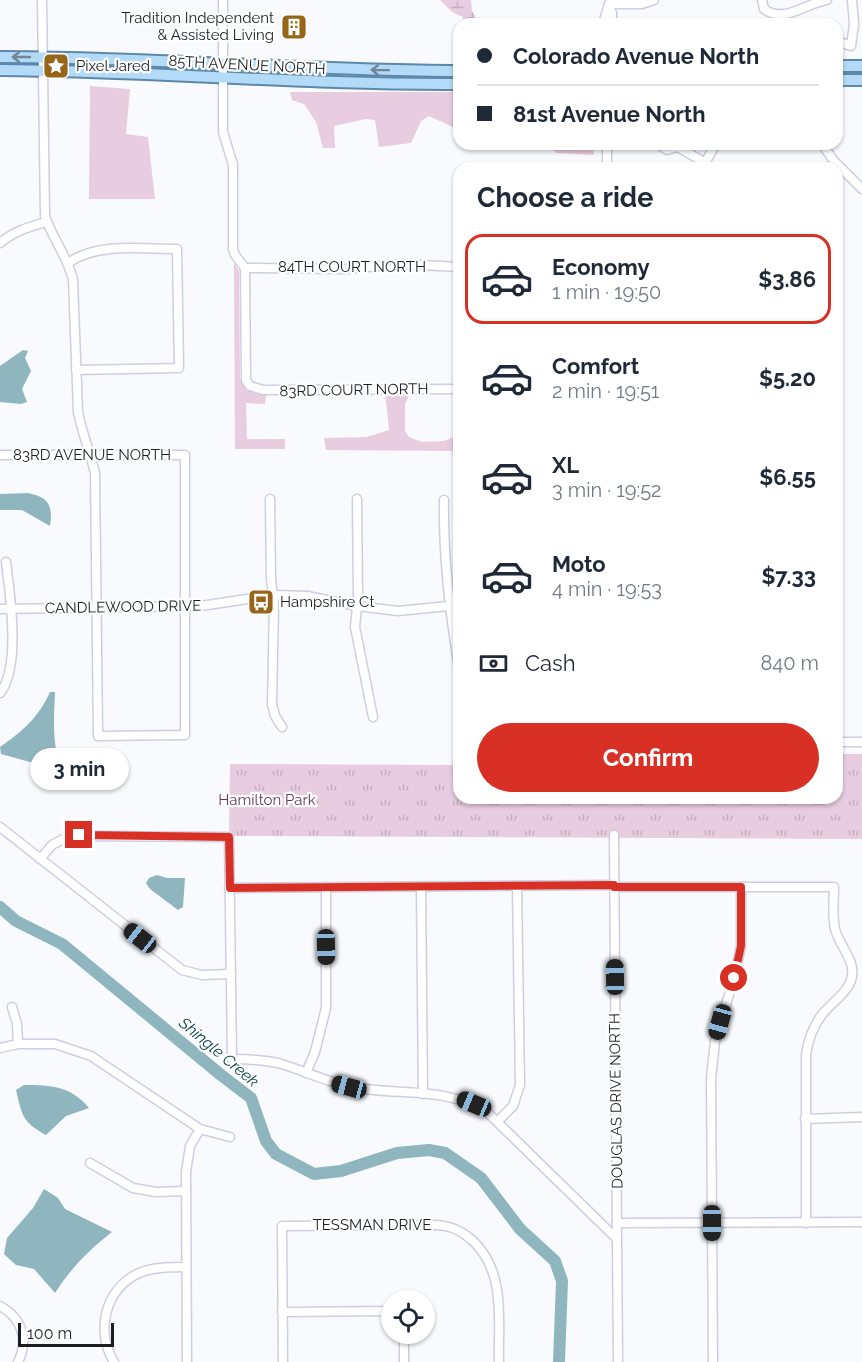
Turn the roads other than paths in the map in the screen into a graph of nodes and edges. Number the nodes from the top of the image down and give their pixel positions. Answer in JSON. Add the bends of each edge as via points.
{"nodes":[{"id":1,"x":42,"y":0,"type":"edge"},
{"id":2,"x":223,"y":0,"type":"edge"},
{"id":3,"x":654,"y":0,"type":"edge"},
{"id":4,"x":762,"y":0,"type":"edge"},
{"id":5,"x":827,"y":0,"type":"edge"},
{"id":6,"x":852,"y":0,"type":"edge"},
{"id":7,"x":609,"y":4,"type":"junction"},
{"id":8,"x":605,"y":18,"type":"edge"},
{"id":9,"x":612,"y":18,"type":"edge"},
{"id":10,"x":843,"y":43,"type":"edge"},
{"id":11,"x":0,"y":57,"type":"edge"},
{"id":12,"x":43,"y":57,"type":"junction"},
{"id":13,"x":222,"y":64,"type":"junction"},
{"id":14,"x":843,"y":66,"type":"edge"},
{"id":15,"x":862,"y":66,"type":"edge"},
{"id":16,"x":0,"y":70,"type":"edge"},
{"id":17,"x":43,"y":71,"type":"junction"},
{"id":18,"x":419,"y":71,"type":"junction"},
{"id":19,"x":453,"y":71,"type":"edge"},
{"id":20,"x":222,"y":77,"type":"junction"},
{"id":21,"x":843,"y":80,"type":"edge"},
{"id":22,"x":862,"y":80,"type":"edge"},
{"id":23,"x":453,"y":84,"type":"edge"},
{"id":24,"x":419,"y":85,"type":"junction"},
{"id":25,"x":684,"y":150,"type":"edge"},
{"id":26,"x":699,"y":162,"type":"edge"},
{"id":27,"x":843,"y":170,"type":"edge"},
{"id":28,"x":862,"y":189,"type":"edge"},
{"id":29,"x":46,"y":222,"type":"junction"},
{"id":30,"x":0,"y":243,"type":"edge"},
{"id":31,"x":68,"y":263,"type":"junction"},
{"id":32,"x":453,"y":267,"type":"edge"},
{"id":33,"x":245,"y":268,"type":"junction"},
{"id":34,"x":76,"y":370,"type":"junction"},
{"id":35,"x":453,"y":389,"type":"edge"},
{"id":36,"x":0,"y":455,"type":"edge"},
{"id":37,"x":90,"y":455,"type":"junction"},
{"id":38,"x":270,"y":499,"type":"dead end"},
{"id":39,"x":357,"y":499,"type":"dead end"},
{"id":40,"x":444,"y":500,"type":"dead end"},
{"id":41,"x":6,"y":562,"type":"dead end"},
{"id":42,"x":273,"y":595,"type":"junction"},
{"id":43,"x":184,"y":606,"type":"junction"},
{"id":44,"x":357,"y":606,"type":"junction"},
{"id":45,"x":449,"y":606,"type":"junction"},
{"id":46,"x":453,"y":606,"type":"edge"},
{"id":47,"x":95,"y":607,"type":"junction"},
{"id":48,"x":11,"y":608,"type":"junction"},
{"id":49,"x":0,"y":609,"type":"edge"},
{"id":50,"x":453,"y":631,"type":"edge"},
{"id":51,"x":0,"y":693,"type":"edge"},
{"id":52,"x":374,"y":717,"type":"dead end"},
{"id":53,"x":282,"y":727,"type":"dead end"},
{"id":54,"x":843,"y":742,"type":"edge"},
{"id":55,"x":862,"y":742,"type":"edge"},
{"id":56,"x":0,"y":827,"type":"edge"},
{"id":57,"x":614,"y":835,"type":"dead end"},
{"id":58,"x":40,"y":859,"type":"junction"},
{"id":59,"x":517,"y":886,"type":"junction"},
{"id":60,"x":614,"y":886,"type":"junction"},
{"id":61,"x":421,"y":887,"type":"junction"},
{"id":62,"x":741,"y":887,"type":"junction"},
{"id":63,"x":230,"y":888,"type":"junction"},
{"id":64,"x":326,"y":888,"type":"junction"},
{"id":65,"x":231,"y":974,"type":"junction"},
{"id":66,"x":12,"y":1007,"type":"dead end"},
{"id":67,"x":18,"y":1044,"type":"junction"},
{"id":68,"x":0,"y":1048,"type":"edge"},
{"id":69,"x":306,"y":1073,"type":"junction"},
{"id":70,"x":423,"y":1094,"type":"junction"},
{"id":71,"x":862,"y":1118,"type":"edge"},
{"id":72,"x":805,"y":1119,"type":"junction"},
{"id":73,"x":498,"y":1122,"type":"junction"},
{"id":74,"x":200,"y":1129,"type":"junction"},
{"id":75,"x":230,"y":1137,"type":"dead end"},
{"id":76,"x":90,"y":1163,"type":"dead end"},
{"id":77,"x":186,"y":1191,"type":"junction"},
{"id":78,"x":862,"y":1222,"type":"edge"},
{"id":79,"x":617,"y":1223,"type":"junction"},
{"id":80,"x":712,"y":1223,"type":"junction"},
{"id":81,"x":806,"y":1223,"type":"junction"},
{"id":82,"x":617,"y":1239,"type":"junction"},
{"id":83,"x":186,"y":1267,"type":"junction"},
{"id":84,"x":0,"y":1306,"type":"edge"},
{"id":85,"x":381,"y":1311,"type":"edge"},
{"id":86,"x":282,"y":1312,"type":"junction"},
{"id":87,"x":404,"y":1344,"type":"edge"},
{"id":88,"x":18,"y":1362,"type":"edge"},
{"id":89,"x":114,"y":1362,"type":"edge"},
{"id":90,"x":187,"y":1362,"type":"edge"},
{"id":91,"x":283,"y":1362,"type":"edge"},
{"id":92,"x":404,"y":1362,"type":"edge"},
{"id":93,"x":499,"y":1362,"type":"edge"},
{"id":94,"x":618,"y":1362,"type":"edge"},
{"id":95,"x":713,"y":1362,"type":"edge"}],
"edges":[{"from":1,"to":12,"type":"street"},
{"from":2,"to":13,"type":"street"},
{"from":3,"to":7,"type":"street"},
{"from":4,"to":5,"type":"street","via":[[764,9],[777,15]]},
{"from":6,"to":10,"type":"street","via":[[851,46]]},
{"from":7,"to":8,"type":"street"},
{"from":7,"to":9,"type":"street"},
{"from":12,"to":11,"type":"main road","name":"85TH AVENUE NORTH","one_way":true},
{"from":12,"to":13,"type":"main road","name":"85TH AVENUE NORTH"},
{"from":12,"to":17,"type":"street"},
{"from":18,"to":13,"type":"main road","name":"85TH AVENUE NORTH","one_way":true},
{"from":13,"to":20,"type":"street"},
{"from":14,"to":15,"type":"main road"},
{"from":16,"to":17,"type":"main road","name":"85TH AVENUE NORTH"},
{"from":17,"to":20,"type":"main road","name":"85TH AVENUE NORTH"},
{"from":17,"to":29,"type":"street"},
{"from":18,"to":19,"type":"main road","name":"85TH AVENUE NORTH"},
{"from":18,"to":24,"type":"main road"},
{"from":20,"to":24,"type":"main road","name":"85TH AVENUE NORTH"},
{"from":20,"to":33,"type":"street","via":[[223,132],[232,165],[233,249]]},
{"from":21,"to":22,"type":"main road"},
{"from":23,"to":24,"type":"main road","name":"85TH AVENUE NORTH"},
{"from":25,"to":26,"type":"street"},
{"from":27,"to":28,"type":"street"},
{"from":29,"to":30,"type":"street","via":[[11,234]]},
{"from":29,"to":31,"type":"street"},
{"from":31,"to":34,"type":"street","via":[[75,289]]},
{"from":31,"to":34,"type":"street","via":[[102,250],[177,249],[179,368]]},
{"from":32,"to":33,"type":"street","name":"84TH COURT NORTH","via":[[402,264],[335,269]]},
{"from":33,"to":35,"type":"street","name":"83RD COURT NORTH","via":[[245,373],[250,386],[292,391]]},
{"from":34,"to":37,"type":"street","via":[[78,412]]},
{"from":36,"to":37,"type":"street","name":"83RD AVENUE NORTH"},
{"from":37,"to":43,"type":"street","name":"83RD AVENUE NORTH","via":[[185,455]]},
{"from":37,"to":47,"type":"street","via":[[95,480]]},
{"from":38,"to":42,"type":"street"},
{"from":39,"to":44,"type":"street"},
{"from":40,"to":45,"type":"street"},
{"from":41,"to":48,"type":"street"},
{"from":42,"to":43,"type":"street","name":"CANDLEWOOD DRIVE"},
{"from":42,"to":44,"type":"street","name":"CANDLEWOOD DRIVE","via":[[308,596]]},
{"from":42,"to":53,"type":"street","via":[[272,704]]},
{"from":43,"to":47,"type":"street","name":"CANDLEWOOD DRIVE"},
{"from":43,"to":47,"type":"street","via":[[185,735],[98,735]]},
{"from":44,"to":45,"type":"street","name":"CANDLEWOOD DRIVE","via":[[398,611]]},
{"from":44,"to":52,"type":"street","via":[[355,627]]},
{"from":45,"to":46,"type":"street","name":"CANDLEWOOD DRIVE"},
{"from":45,"to":50,"type":"street"},
{"from":47,"to":48,"type":"street","name":"CANDLEWOOD DRIVE"},
{"from":48,"to":49,"type":"street","name":"CANDLEWOOD DRIVE"},
{"from":48,"to":51,"type":"street","via":[[11,666]]},
{"from":54,"to":55,"type":"street"},
{"from":56,"to":58,"type":"street"},
{"from":57,"to":60,"type":"street","name":"DOUGLAS DRIVE NORTH"},
{"from":58,"to":63,"type":"street","via":[[52,845],[69,836],[229,837]]},
{"from":58,"to":65,"type":"street","via":[[182,969],[202,975]]},
{"from":59,"to":60,"type":"street"},
{"from":59,"to":61,"type":"street"},
{"from":59,"to":73,"type":"street","via":[[519,1084],[513,1106]]},
{"from":60,"to":62,"type":"street"},
{"from":60,"to":79,"type":"street","name":"DOUGLAS DRIVE NORTH"},
{"from":61,"to":64,"type":"street"},
{"from":61,"to":70,"type":"street"},
{"from":62,"to":72,"type":"street","via":[[834,887],[834,927],[853,974],[847,988],[821,1016],[808,1041]]},
{"from":62,"to":80,"type":"street","via":[[740,954],[712,1060]]},
{"from":63,"to":64,"type":"street"},
{"from":63,"to":65,"type":"street"},
{"from":64,"to":69,"type":"street","via":[[326,1008]]},
{"from":65,"to":69,"type":"street","via":[[232,1059],[262,1060]]},
{"from":66,"to":67,"type":"street"},
{"from":67,"to":68,"type":"street"},
{"from":67,"to":74,"type":"street","via":[[55,1044],[91,1056]]},
{"from":69,"to":70,"type":"street","via":[[349,1087]]},
{"from":70,"to":73,"type":"street","via":[[461,1099]]},
{"from":71,"to":72,"type":"street"},
{"from":72,"to":81,"type":"street"},
{"from":73,"to":82,"type":"street"},
{"from":74,"to":75,"type":"street"},
{"from":74,"to":77,"type":"street","via":[[187,1159]]},
{"from":76,"to":77,"type":"street","via":[[133,1188]]},
{"from":77,"to":83,"type":"street"},
{"from":78,"to":81,"type":"street"},
{"from":79,"to":80,"type":"street"},
{"from":79,"to":82,"type":"street","name":"DOUGLAS DRIVE NORTH"},
{"from":80,"to":81,"type":"street"},
{"from":80,"to":95,"type":"street"},
{"from":82,"to":94,"type":"street","name":"DOUGLAS DRIVE NORTH"},
{"from":83,"to":89,"type":"street","via":[[152,1269],[119,1288],[111,1299],[104,1323],[107,1348]]},
{"from":83,"to":90,"type":"street"},
{"from":84,"to":88,"type":"street","via":[[21,1327],[24,1348]]},
{"from":85,"to":86,"type":"street"},
{"from":86,"to":91,"type":"street"},
{"from":86,"to":93,"type":"street","name":"TESSMAN DRIVE","via":[[282,1226],[444,1225],[463,1233],[486,1256],[492,1269],[496,1282]]},
{"from":87,"to":92,"type":"street"}]}
